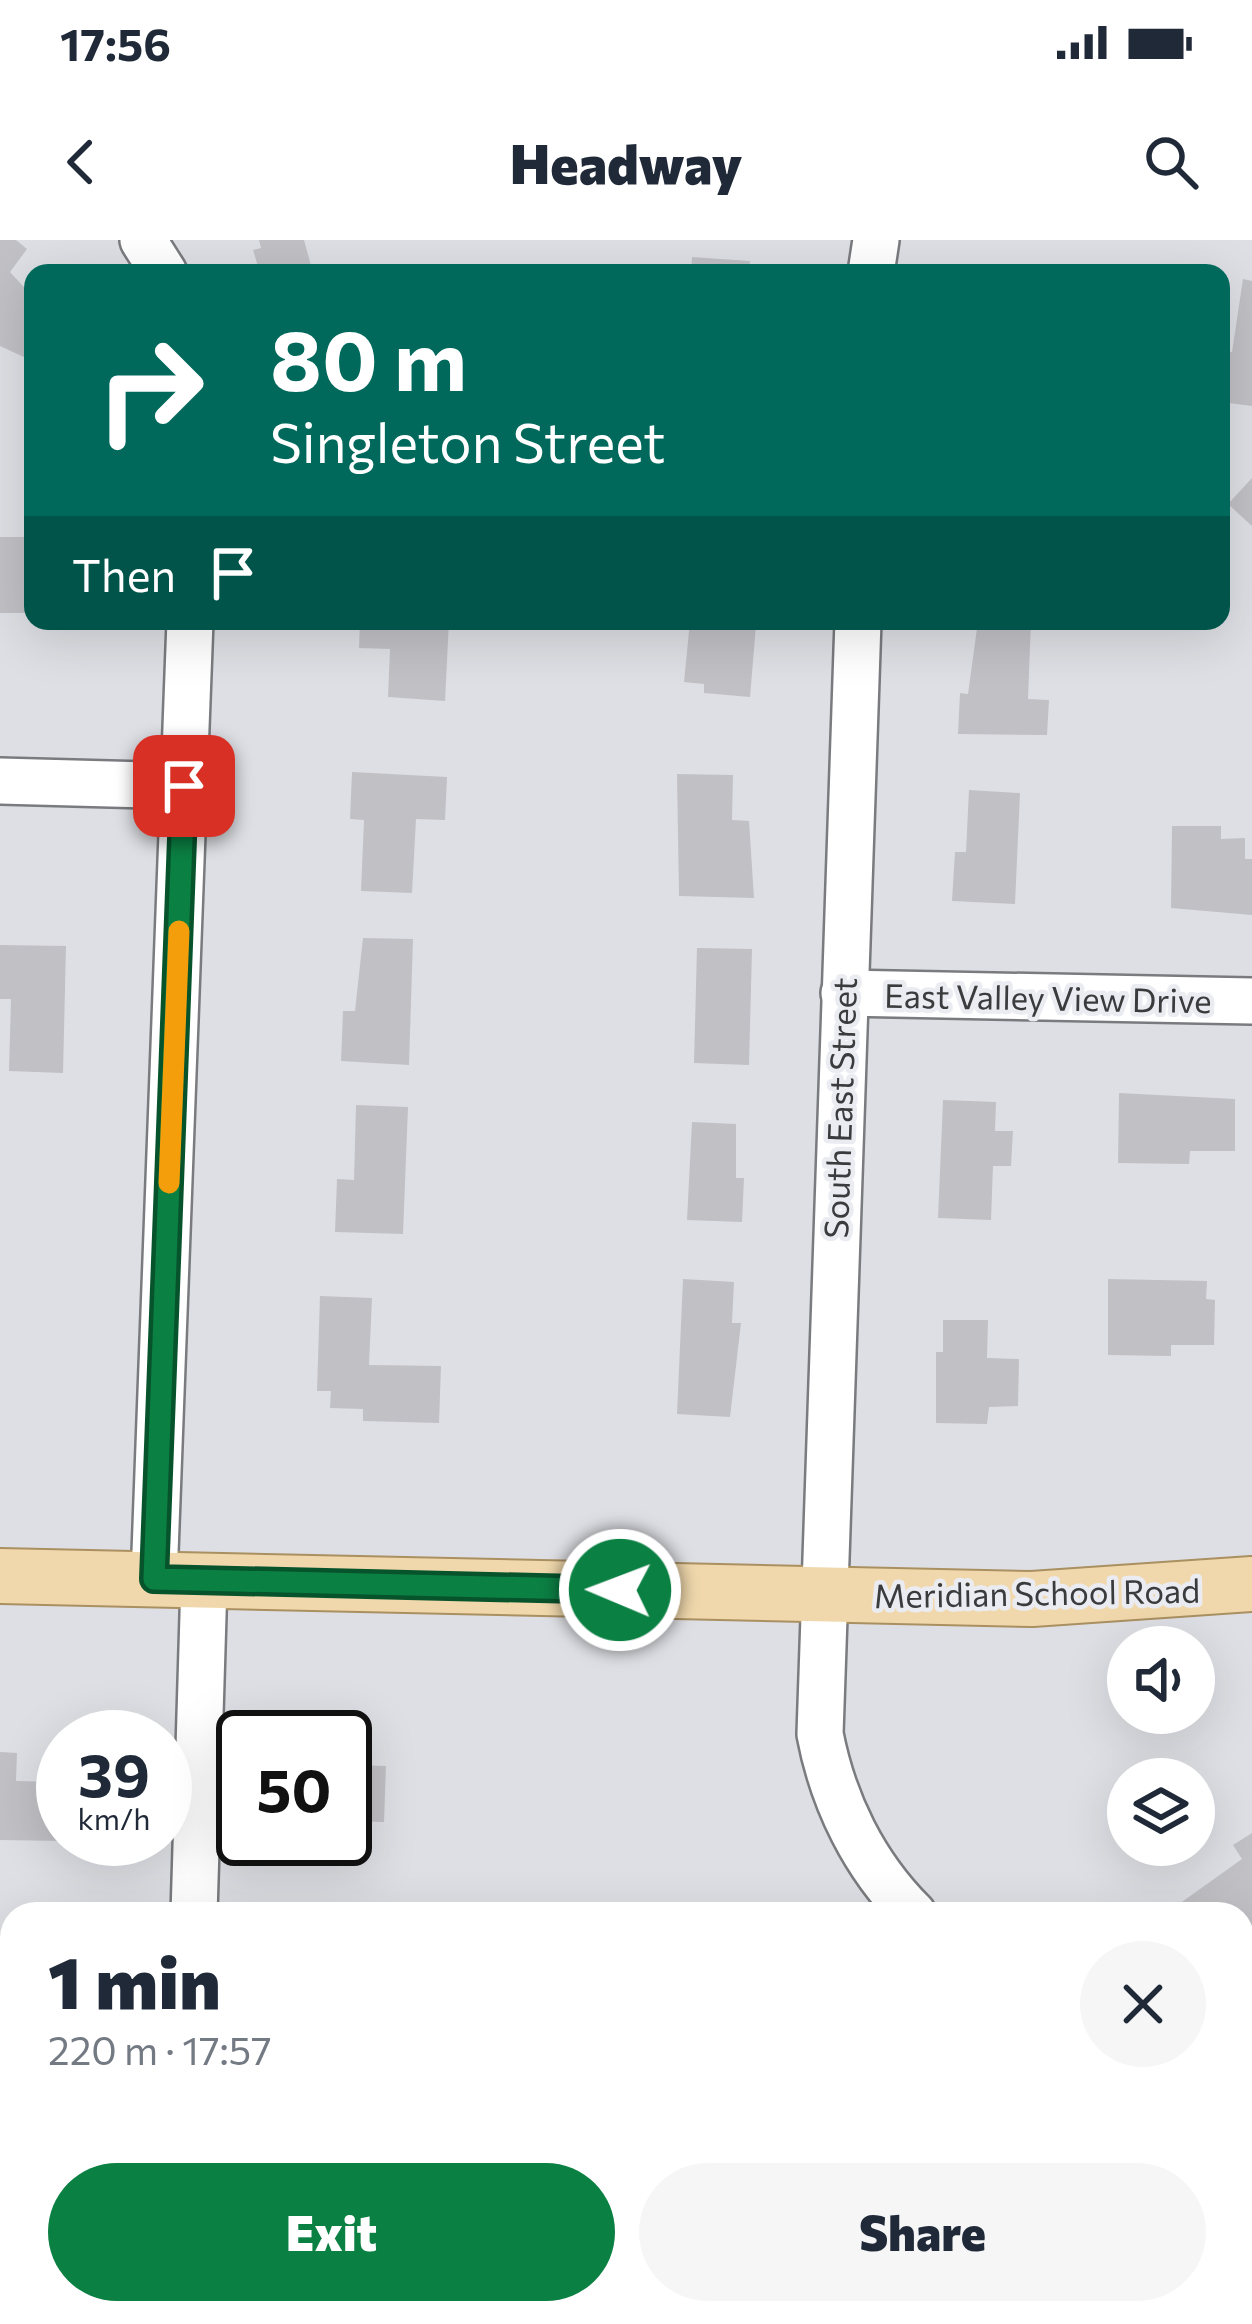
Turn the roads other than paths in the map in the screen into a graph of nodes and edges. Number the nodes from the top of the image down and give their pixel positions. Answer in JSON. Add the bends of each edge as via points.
{"nodes":[{"id":1,"x":190,"y":630,"type":"edge"},
{"id":2,"x":858,"y":630,"type":"edge"},
{"id":3,"x":0,"y":782,"type":"edge"},
{"id":4,"x":184,"y":786,"type":"junction"},
{"id":5,"x":844,"y":993,"type":"junction"},
{"id":6,"x":1252,"y":1000,"type":"edge"},
{"id":7,"x":0,"y":1576,"type":"edge"},
{"id":8,"x":179,"y":1580,"type":"junction"},
{"id":9,"x":1252,"y":1584,"type":"edge"},
{"id":10,"x":821,"y":1595,"type":"junction"},
{"id":11,"x":193,"y":1902,"type":"edge"},
{"id":12,"x":905,"y":1902,"type":"edge"}],
"edges":[{"from":1,"to":4,"type":"street"},
{"from":2,"to":5,"type":"street","name":"South East Street"},
{"from":3,"to":4,"type":"street"},
{"from":4,"to":8,"type":"street"},
{"from":5,"to":6,"type":"street","name":"East Valley View Drive"},
{"from":5,"to":10,"type":"street","name":"South East Street"},
{"from":7,"to":8,"type":"main road","name":"Meridian School Road"},
{"from":8,"to":10,"type":"main road","name":"Meridian School Road"},
{"from":8,"to":11,"type":"street"},
{"from":9,"to":10,"type":"main road","name":"Meridian School Road","via":[[1033,1599]]},
{"from":10,"to":12,"type":"street","name":"South East Street","via":[[820,1734],[828,1770],[865,1852]]}]}
